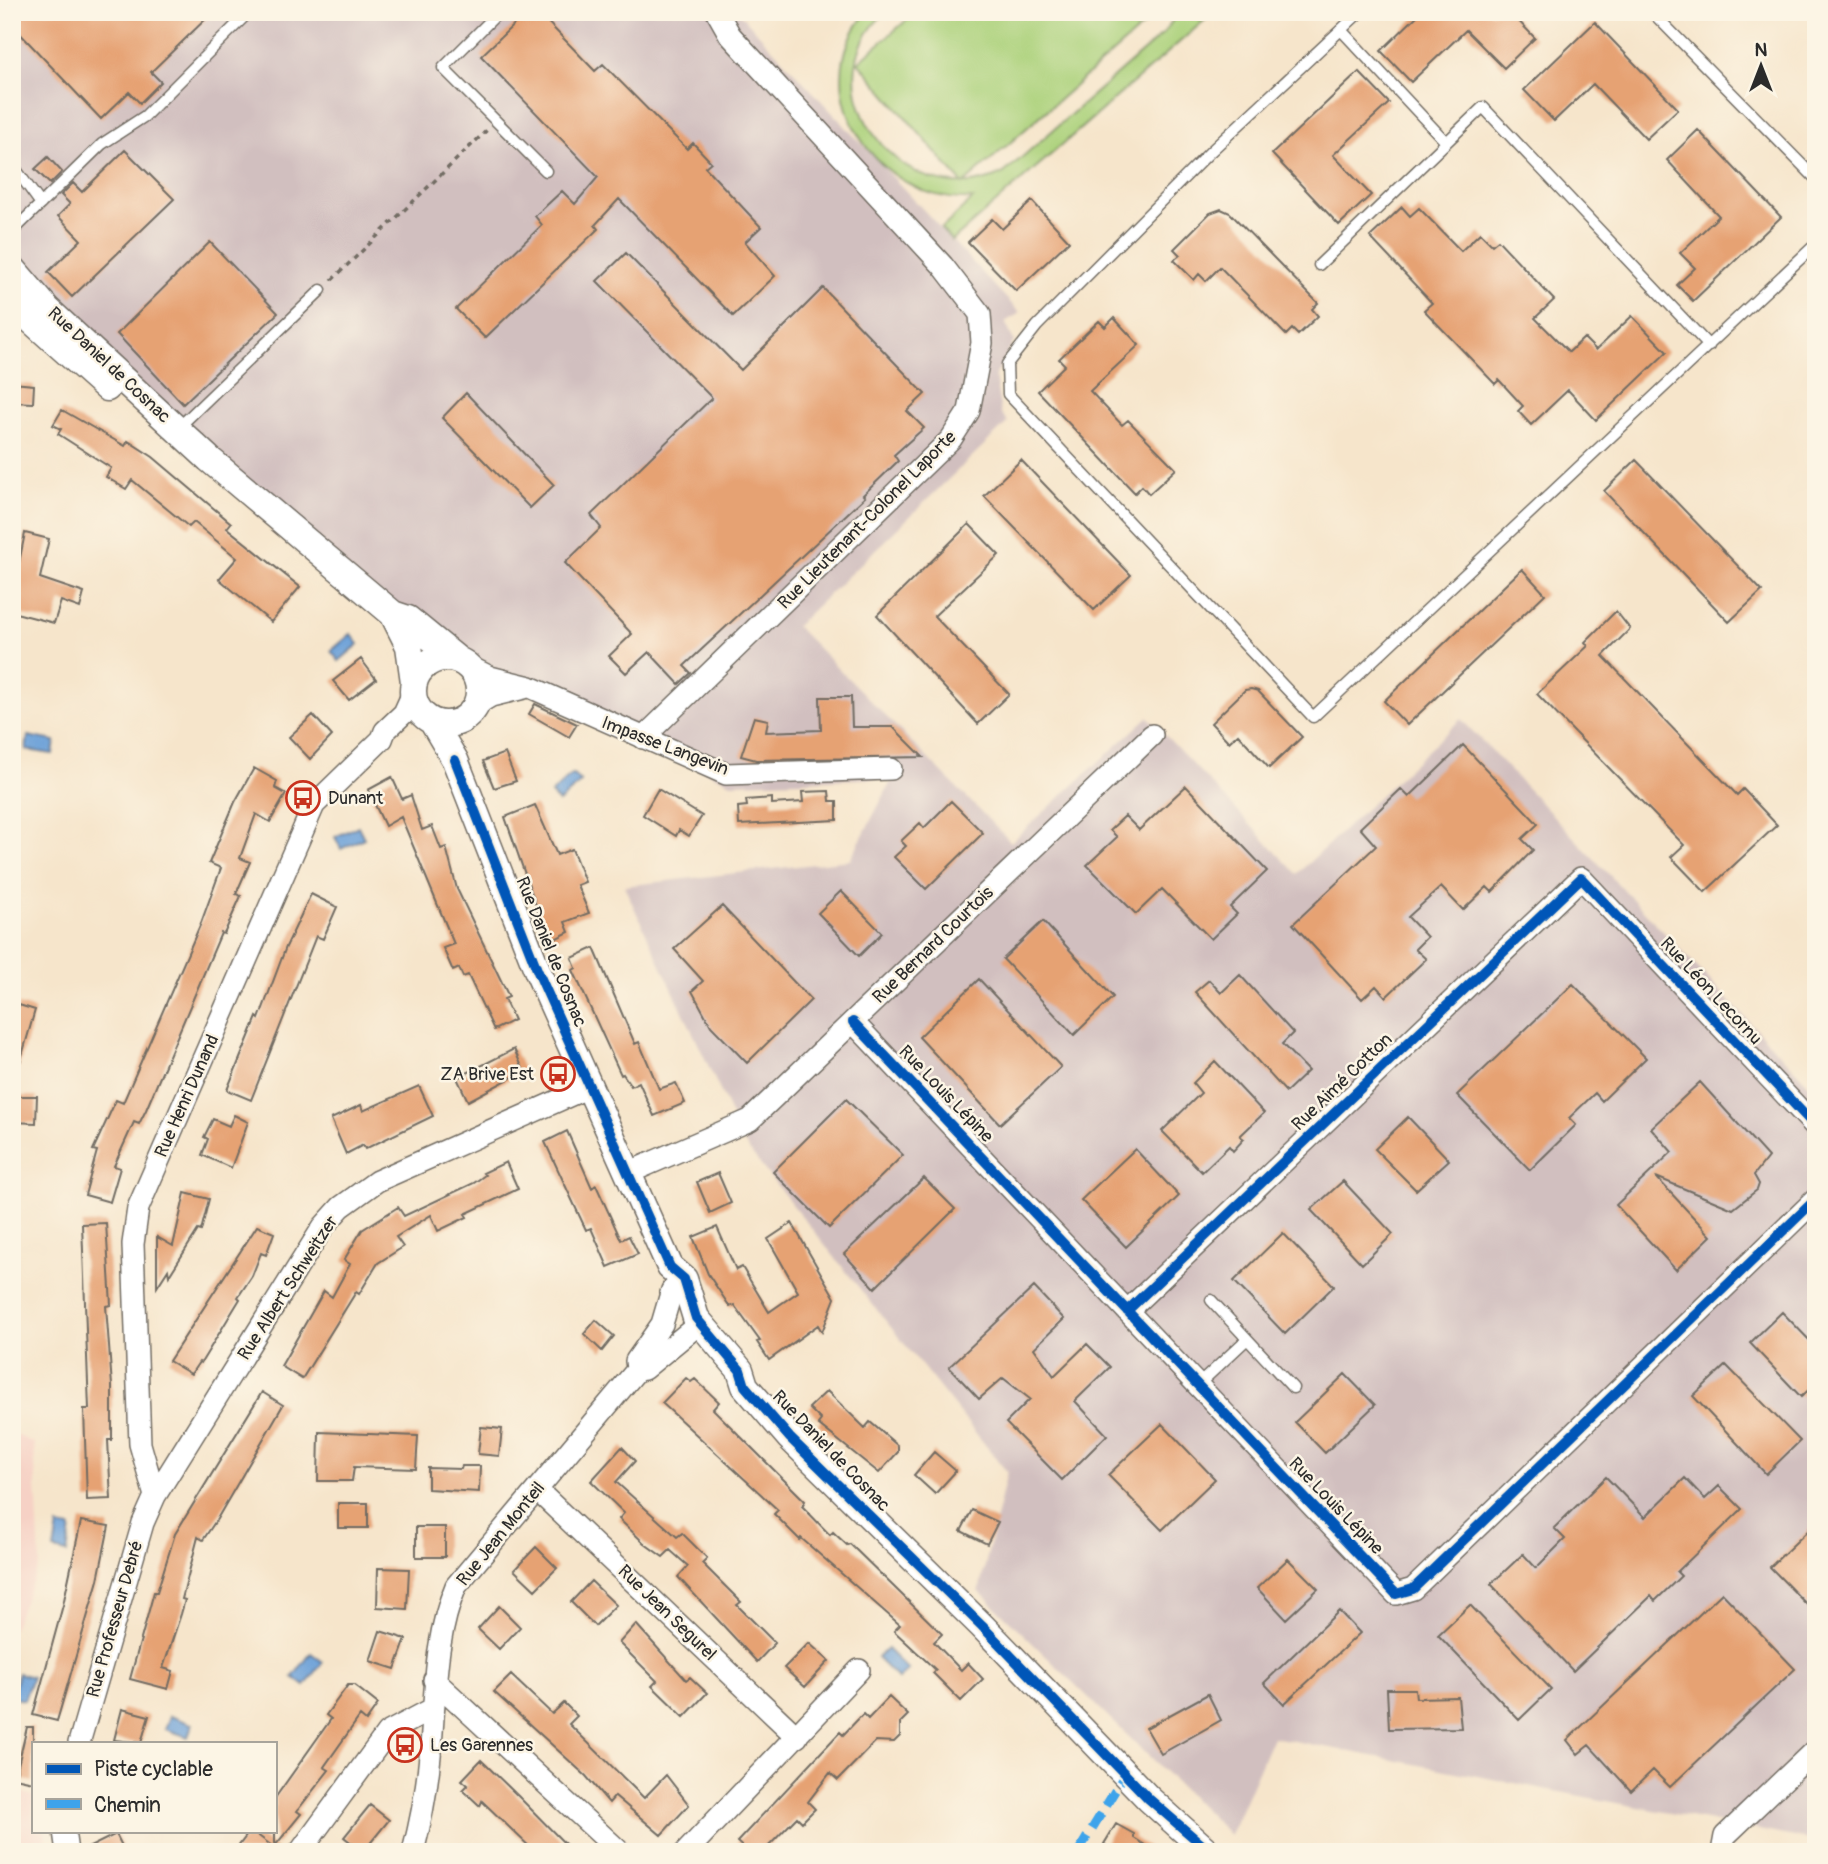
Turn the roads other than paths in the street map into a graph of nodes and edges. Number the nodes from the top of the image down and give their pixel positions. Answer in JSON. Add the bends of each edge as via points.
{"nodes":[{"id":1,"x":249,"y":12,"type":"edge"},
{"id":2,"x":499,"y":12,"type":"edge"},
{"id":3,"x":718,"y":12,"type":"edge"},
{"id":4,"x":1360,"y":12,"type":"edge"},
{"id":5,"x":1652,"y":12,"type":"edge"},
{"id":6,"x":1341,"y":30,"type":"junction"},
{"id":7,"x":1446,"y":142,"type":"junction"},
{"id":8,"x":12,"y":164,"type":"edge"},
{"id":9,"x":546,"y":171,"type":"dead end"},
{"id":10,"x":1816,"y":179,"type":"edge"},
{"id":11,"x":41,"y":204,"type":"junction"},
{"id":12,"x":12,"y":232,"type":"edge"},
{"id":13,"x":1816,"y":244,"type":"edge"},
{"id":14,"x":1319,"y":265,"type":"dead end"},
{"id":15,"x":12,"y":268,"type":"edge"},
{"id":16,"x":321,"y":290,"type":"road end"},
{"id":17,"x":12,"y":295,"type":"edge"},
{"id":18,"x":12,"y":303,"type":"edge"},
{"id":19,"x":1709,"y":345,"type":"junction"},
{"id":20,"x":147,"y":401,"type":"junction"},
{"id":21,"x":177,"y":429,"type":"junction"},
{"id":22,"x":209,"y":459,"type":"junction"},
{"id":23,"x":393,"y":614,"type":"junction"},
{"id":24,"x":463,"y":663,"type":"junction"},
{"id":25,"x":414,"y":687,"type":"junction"},
{"id":26,"x":530,"y":687,"type":"junction"},
{"id":27,"x":473,"y":710,"type":"junction"},
{"id":28,"x":430,"y":720,"type":"junction"},
{"id":29,"x":1152,"y":736,"type":"dead end"},
{"id":30,"x":643,"y":738,"type":"junction"},
{"id":31,"x":382,"y":739,"type":"junction"},
{"id":32,"x":455,"y":760,"type":"junction"},
{"id":33,"x":891,"y":769,"type":"dead end"},
{"id":34,"x":1581,"y":878,"type":"joint"},
{"id":35,"x":853,"y":1022,"type":"junction"},
{"id":36,"x":589,"y":1087,"type":"junction"},
{"id":37,"x":1816,"y":1127,"type":"edge"},
{"id":38,"x":628,"y":1173,"type":"junction"},
{"id":39,"x":1816,"y":1199,"type":"edge"},
{"id":40,"x":671,"y":1279,"type":"junction"},
{"id":41,"x":1211,"y":1300,"type":"dead end"},
{"id":42,"x":1127,"y":1311,"type":"junction"},
{"id":43,"x":694,"y":1328,"type":"junction"},
{"id":44,"x":1246,"y":1340,"type":"junction"},
{"id":45,"x":637,"y":1370,"type":"junction"},
{"id":46,"x":1198,"y":1385,"type":"junction"},
{"id":47,"x":1293,"y":1388,"type":"dead end"},
{"id":48,"x":537,"y":1490,"type":"junction"},
{"id":49,"x":155,"y":1496,"type":"junction"},
{"id":50,"x":859,"y":1670,"type":"dead end"},
{"id":51,"x":433,"y":1680,"type":"junction"},
{"id":52,"x":432,"y":1709,"type":"junction"},
{"id":53,"x":797,"y":1737,"type":"junction"},
{"id":54,"x":79,"y":1742,"type":"edge"},
{"id":55,"x":1816,"y":1749,"type":"edge"},
{"id":56,"x":64,"y":1832,"type":"edge"},
{"id":57,"x":1211,"y":1851,"type":"edge"},
{"id":58,"x":67,"y":1852,"type":"edge"},
{"id":59,"x":300,"y":1852,"type":"edge"},
{"id":60,"x":413,"y":1852,"type":"edge"},
{"id":61,"x":620,"y":1852,"type":"edge"},
{"id":62,"x":686,"y":1852,"type":"edge"},
{"id":63,"x":1722,"y":1852,"type":"edge"}],
"edges":[{"from":1,"to":11,"type":"lane","via":[[145,116],[102,144]]},
{"from":2,"to":9,"type":"lane","via":[[443,68]]},
{"from":3,"to":30,"type":"street","name":"Rue Lieutenant-Colonel Laporte","via":[[730,35],[943,266],[980,314],[982,343],[969,411],[951,439]]},
{"from":4,"to":6,"type":"lane"},
{"from":5,"to":10,"type":"lane"},
{"from":6,"to":7,"type":"lane"},
{"from":6,"to":19,"type":"lane","via":[[1181,181],[1037,326],[1007,364],[1008,394],[1313,717]]},
{"from":7,"to":14,"type":"lane"},
{"from":7,"to":19,"type":"lane","via":[[1483,107]]},
{"from":8,"to":11,"type":"lane"},
{"from":11,"to":12,"type":"lane"},
{"from":13,"to":19,"type":"lane"},
{"from":15,"to":20,"type":"street","name":"Rue Daniel de Cosnac","via":[[47,309]]},
{"from":16,"to":21,"type":"lane"},
{"from":17,"to":20,"type":"street","via":[[24,299],[120,389]]},
{"from":18,"to":22,"type":"street","name":"Rue Daniel de Cosnac","via":[[135,411]]},
{"from":20,"to":21,"type":"street","name":"Rue Daniel de Cosnac"},
{"from":21,"to":22,"type":"street","name":"Rue Daniel de Cosnac"},
{"from":22,"to":23,"type":"street","name":"Rue Daniel de Cosnac"},
{"from":23,"to":24,"type":"street","name":"Rue Daniel de Cosnac","via":[[408,619]]},
{"from":23,"to":25,"type":"street","name":"Rue Daniel de Cosnac","via":[[409,646]]},
{"from":24,"to":25,"type":"street","via":[[435,660],[419,672]]},
{"from":24,"to":26,"type":"street","name":"Impasse Langevin","via":[[490,677]]},
{"from":24,"to":27,"type":"street","via":[[480,686]]},
{"from":25,"to":28,"type":"street","via":[[416,705]]},
{"from":25,"to":31,"type":"street","name":"Rue Henri Dunand","via":[[404,713]]},
{"from":26,"to":27,"type":"street","via":[[499,693]]},
{"from":26,"to":30,"type":"street","name":"Impasse Langevin"},
{"from":27,"to":28,"type":"street","via":[[449,724]]},
{"from":27,"to":32,"type":"street"},
{"from":28,"to":31,"type":"street","name":"Rue Henri Dunand","via":[[392,739]]},
{"from":28,"to":32,"type":"street","name":"Rue Daniel de Cosnac"},
{"from":29,"to":35,"type":"street","name":"Rue Bernard Courtois"},
{"from":30,"to":33,"type":"street","name":"Impasse Langevin","via":[[726,774]]},
{"from":31,"to":49,"type":"street","name":"Rue Henri Dunand","via":[[314,805],[138,1208],[133,1244],[140,1444]]},
{"from":32,"to":36,"type":"street","name":"Rue Daniel de Cosnac","via":[[538,972]]},
{"from":34,"to":37,"type":"street","name":"Rue Léon Lecornu"},
{"from":34,"to":42,"type":"street","name":"Rue Aimé Cotton"},
{"from":35,"to":38,"type":"street","name":"Rue Bernard Courtois","via":[[750,1120]]},
{"from":35,"to":42,"type":"street","name":"Rue Louis Lépine"},
{"from":36,"to":38,"type":"street","name":"Rue Daniel de Cosnac"},
{"from":36,"to":49,"type":"street","name":"Rue Albert Schweitzer","via":[[377,1181],[341,1207],[323,1227]]},
{"from":38,"to":40,"type":"street","name":"Rue Daniel de Cosnac"},
{"from":39,"to":46,"type":"street","name":"Rue Louis Lépine","via":[[1413,1589],[1396,1594]]},
{"from":40,"to":43,"type":"street","name":"Rue Daniel de Cosnac","via":[[684,1279]]},
{"from":40,"to":45,"type":"street","name":"Rue Jean Monteil","via":[[662,1324],[636,1361]]},
{"from":41,"to":44,"type":"lane"},
{"from":42,"to":46,"type":"street","name":"Rue Louis Lépine"},
{"from":43,"to":45,"type":"street","name":"Rue Jean Monteil"},
{"from":43,"to":57,"type":"street","name":"Rue Daniel de Cosnac","via":[[731,1378],[746,1386],[827,1476],[982,1626],[1149,1798]]},
{"from":44,"to":46,"type":"lane"},
{"from":44,"to":47,"type":"lane"},
{"from":45,"to":48,"type":"street","name":"Rue Jean Monteil"},
{"from":48,"to":51,"type":"street","name":"Rue Jean Monteil","via":[[456,1586],[446,1610]]},
{"from":48,"to":53,"type":"street","name":"Rue Jean Segurel"},
{"from":49,"to":54,"type":"street","name":"Rue Professeur Debré","via":[[143,1523]]},
{"from":50,"to":53,"type":"street"},
{"from":51,"to":52,"type":"street","name":"Rue Jean Monteil"},
{"from":51,"to":61,"type":"street"},
{"from":52,"to":59,"type":"street","via":[[387,1733]]},
{"from":52,"to":60,"type":"street","name":"Rue Jean Monteil","via":[[430,1757]]},
{"from":53,"to":62,"type":"street"},
{"from":55,"to":63,"type":"street","via":[[1725,1836]]},
{"from":56,"to":58,"type":"street"}]}
